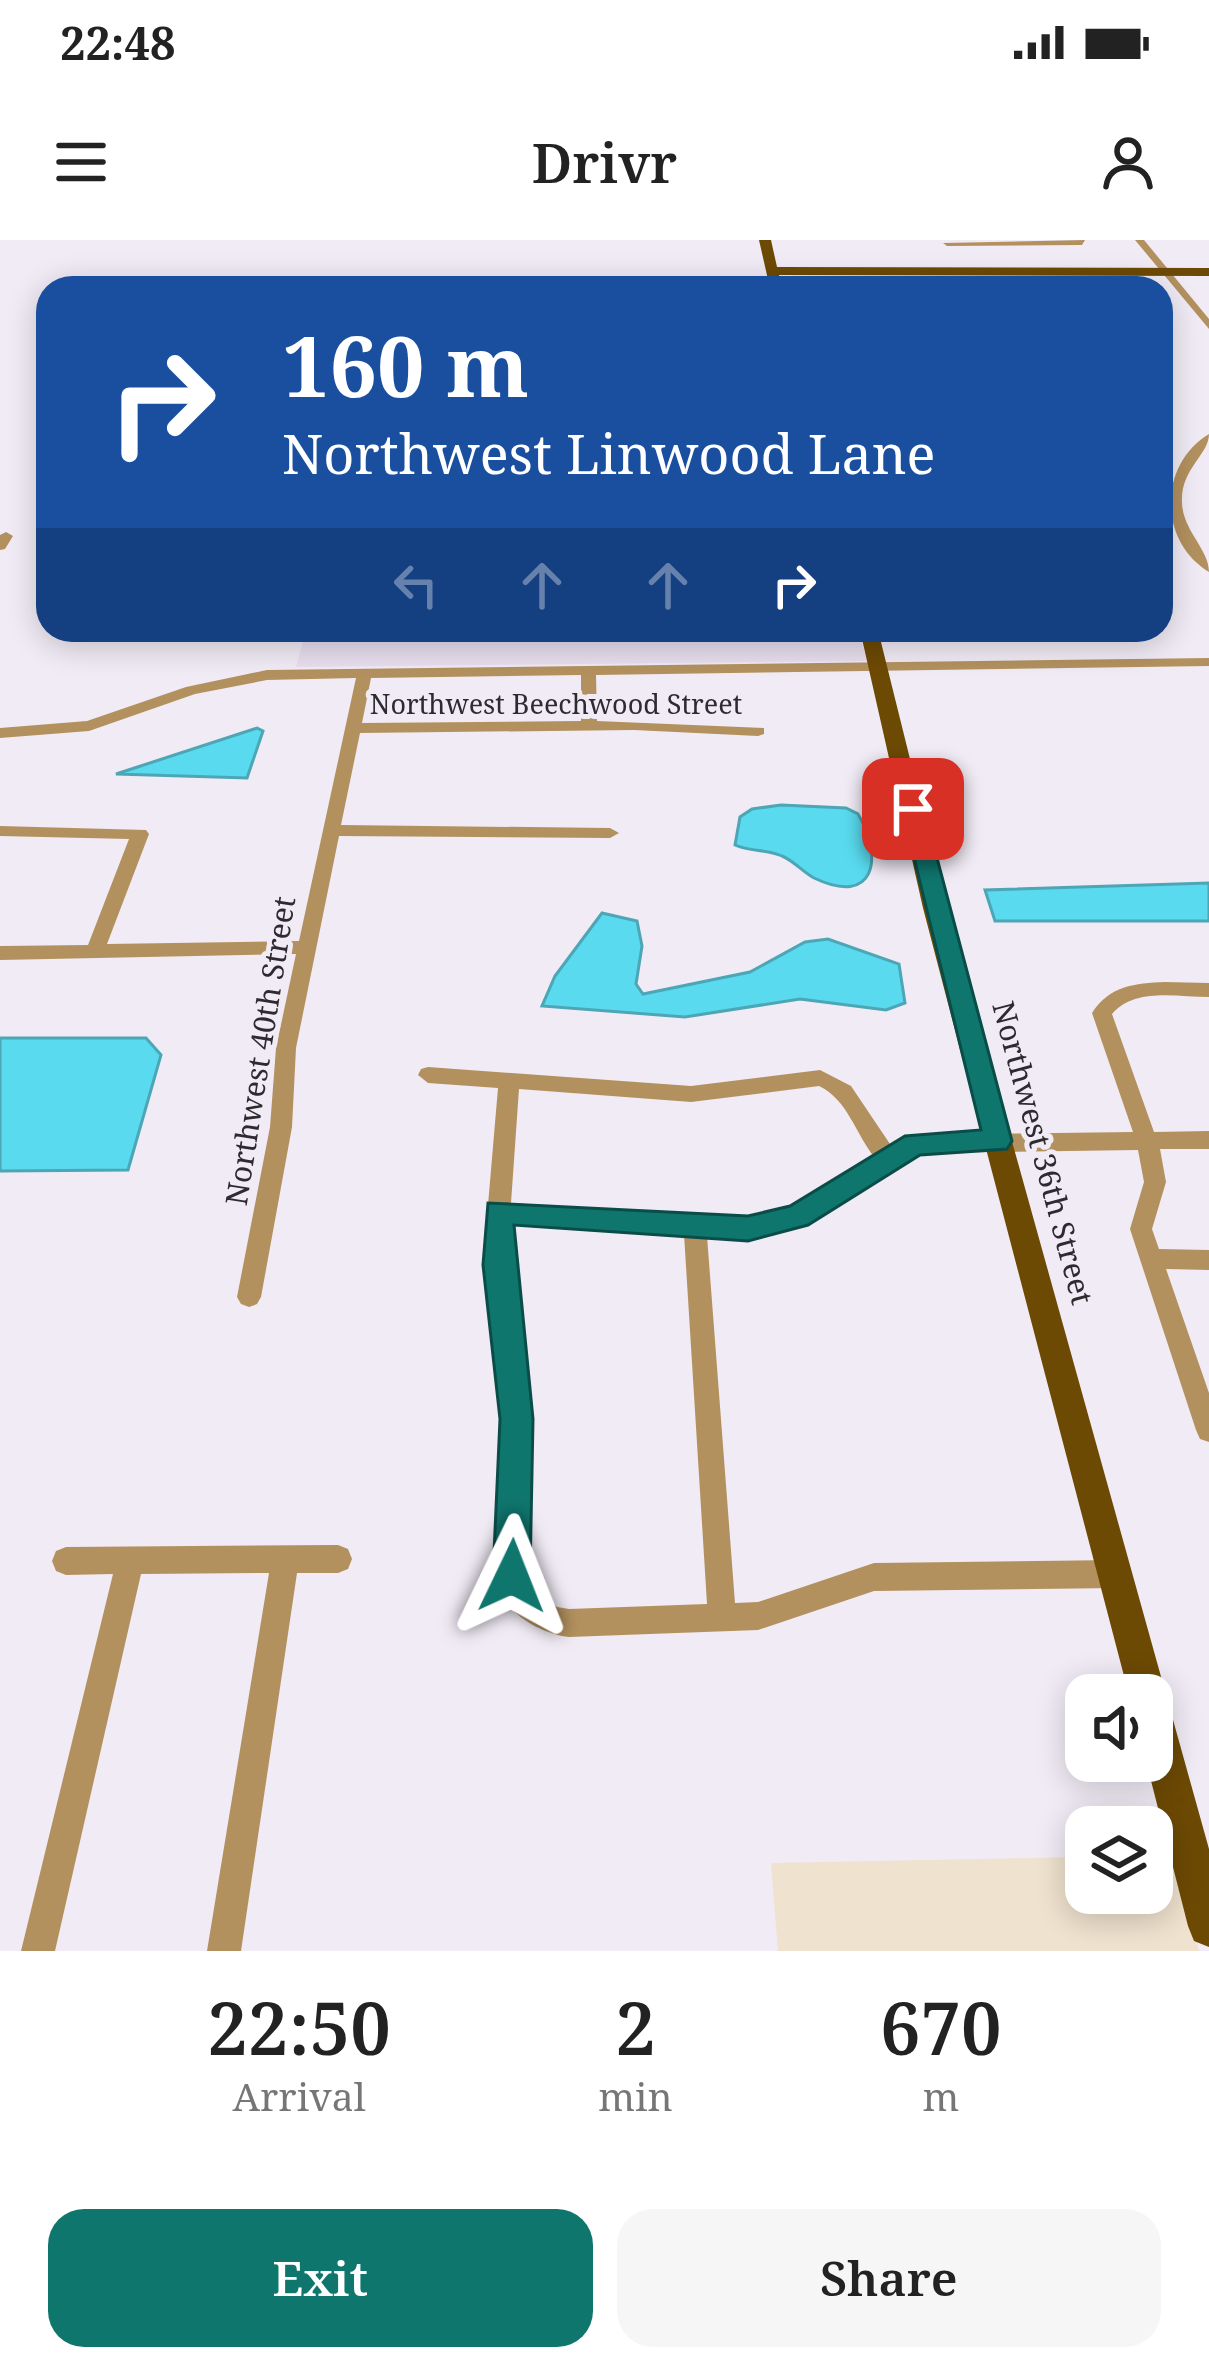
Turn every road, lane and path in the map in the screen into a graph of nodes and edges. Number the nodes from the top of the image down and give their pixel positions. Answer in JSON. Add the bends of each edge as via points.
{"nodes":[{"id":1,"x":765,"y":240,"type":"edge"},
{"id":2,"x":1138,"y":240,"type":"edge"},
{"id":3,"x":947,"y":241,"type":"edge"},
{"id":4,"x":1082,"y":242,"type":"edge"},
{"id":5,"x":1026,"y":245,"type":"edge"},
{"id":6,"x":966,"y":253,"type":"dead end"},
{"id":7,"x":1090,"y":253,"type":"dead end"},
{"id":8,"x":961,"y":272,"type":"junction"},
{"id":9,"x":750,"y":274,"type":"dead end"},
{"id":10,"x":1167,"y":274,"type":"junction"},
{"id":11,"x":1209,"y":274,"type":"edge"},
{"id":12,"x":766,"y":276,"type":"edge"},
{"id":13,"x":774,"y":276,"type":"edge"},
{"id":14,"x":811,"y":276,"type":"edge"},
{"id":15,"x":905,"y":276,"type":"edge"},
{"id":16,"x":1173,"y":281,"type":"edge"},
{"id":17,"x":1209,"y":326,"type":"edge"},
{"id":18,"x":1209,"y":438,"type":"edge"},
{"id":19,"x":1209,"y":568,"type":"edge"},
{"id":20,"x":871,"y":642,"type":"edge"},
{"id":21,"x":1209,"y":662,"type":"edge"},
{"id":22,"x":878,"y":666,"type":"junction"},
{"id":23,"x":588,"y":670,"type":"junction"},
{"id":24,"x":364,"y":674,"type":"junction"},
{"id":25,"x":589,"y":726,"type":"junction"},
{"id":26,"x":354,"y":728,"type":"junction"},
{"id":27,"x":758,"y":731,"type":"dead end"},
{"id":28,"x":0,"y":733,"type":"edge"},
{"id":29,"x":331,"y":830,"type":"junction"},
{"id":30,"x":0,"y":831,"type":"edge"},
{"id":31,"x":610,"y":832,"type":"dead end"},
{"id":32,"x":307,"y":947,"type":"junction"},
{"id":33,"x":95,"y":951,"type":"junction"},
{"id":34,"x":0,"y":952,"type":"edge"},
{"id":35,"x":1209,"y":990,"type":"edge"},
{"id":36,"x":428,"y":1075,"type":"dead end"},
{"id":37,"x":509,"y":1081,"type":"junction"},
{"id":38,"x":1146,"y":1140,"type":"junction"},
{"id":39,"x":1209,"y":1140,"type":"edge"},
{"id":40,"x":998,"y":1141,"type":"junction"},
{"id":41,"x":890,"y":1159,"type":"junction"},
{"id":42,"x":499,"y":1212,"type":"junction"},
{"id":43,"x":695,"y":1228,"type":"junction"},
{"id":44,"x":1150,"y":1259,"type":"junction"},
{"id":45,"x":1209,"y":1259,"type":"edge"},
{"id":46,"x":249,"y":1297,"type":"dead end"},
{"id":47,"x":1201,"y":1386,"type":"edge"},
{"id":48,"x":1209,"y":1430,"type":"edge"},
{"id":49,"x":285,"y":1559,"type":"junction"},
{"id":50,"x":338,"y":1559,"type":"dead end"},
{"id":51,"x":66,"y":1561,"type":"dead end"},
{"id":52,"x":130,"y":1561,"type":"junction"},
{"id":53,"x":1116,"y":1574,"type":"junction"},
{"id":54,"x":722,"y":1618,"type":"junction"},
{"id":55,"x":1142,"y":1674,"type":"edge"},
{"id":56,"x":1171,"y":1782,"type":"edge"},
{"id":57,"x":1209,"y":1926,"type":"edge"},
{"id":58,"x":38,"y":1951,"type":"edge"},
{"id":59,"x":224,"y":1951,"type":"edge"}],
"edges":[{"from":1,"to":13,"type":"main road"},
{"from":2,"to":10,"type":"street"},
{"from":3,"to":5,"type":"street"},
{"from":3,"to":8,"type":"street"},
{"from":4,"to":5,"type":"street"},
{"from":5,"to":6,"type":"street"},
{"from":5,"to":7,"type":"street"},
{"from":8,"to":10,"type":"main road"},
{"from":8,"to":14,"type":"main road"},
{"from":9,"to":12,"type":"street"},
{"from":10,"to":11,"type":"main road"},
{"from":10,"to":15,"type":"main road"},
{"from":16,"to":17,"type":"street"},
{"from":18,"to":19,"type":"street","via":[[1178,474],[1174,513]]},
{"from":20,"to":22,"type":"main road","name":"Northwest 36th Street"},
{"from":21,"to":22,"type":"street"},
{"from":22,"to":23,"type":"street"},
{"from":22,"to":40,"type":"main road","name":"Northwest 36th Street"},
{"from":23,"to":24,"type":"street"},
{"from":23,"to":25,"type":"street"},
{"from":24,"to":26,"type":"street","name":"Northwest 40th Street"},
{"from":24,"to":28,"type":"street","via":[[241,677],[89,726]]},
{"from":25,"to":26,"type":"street","name":"Northwest Beechwood Street"},
{"from":25,"to":27,"type":"street","name":"Northwest Beechwood Street"},
{"from":26,"to":29,"type":"street","name":"Northwest 40th Street"},
{"from":29,"to":31,"type":"street"},
{"from":29,"to":32,"type":"street","name":"Northwest 40th Street"},
{"from":30,"to":33,"type":"street","via":[[140,834]]},
{"from":32,"to":33,"type":"street"},
{"from":32,"to":46,"type":"street","name":"Northwest 40th Street"},
{"from":33,"to":34,"type":"street"},
{"from":35,"to":38,"type":"street","via":[[1123,992],[1102,1012]]},
{"from":36,"to":37,"type":"street"},
{"from":37,"to":41,"type":"street","via":[[691,1094],[820,1078],[854,1101],[866,1133]]},
{"from":37,"to":42,"type":"street"},
{"from":38,"to":39,"type":"street"},
{"from":38,"to":40,"type":"street"},
{"from":38,"to":44,"type":"street","via":[[1155,1182],[1141,1229]]},
{"from":40,"to":41,"type":"street","via":[[915,1144]]},
{"from":40,"to":53,"type":"main road","name":"Northwest 36th Street"},
{"from":41,"to":43,"type":"street","via":[[798,1216],[748,1229]]},
{"from":42,"to":43,"type":"street"},
{"from":42,"to":54,"type":"street","via":[[516,1419],[515,1592],[552,1621]]},
{"from":43,"to":54,"type":"street"},
{"from":44,"to":45,"type":"street"},
{"from":44,"to":47,"type":"street"},
{"from":47,"to":48,"type":"street"},
{"from":49,"to":50,"type":"street"},
{"from":49,"to":52,"type":"street"},
{"from":49,"to":59,"type":"street"},
{"from":51,"to":52,"type":"street"},
{"from":52,"to":58,"type":"street"},
{"from":53,"to":54,"type":"street","via":[[874,1577],[758,1616]]},
{"from":53,"to":55,"type":"main road","name":"Northwest 36th Street"},
{"from":56,"to":57,"type":"main road"}]}
